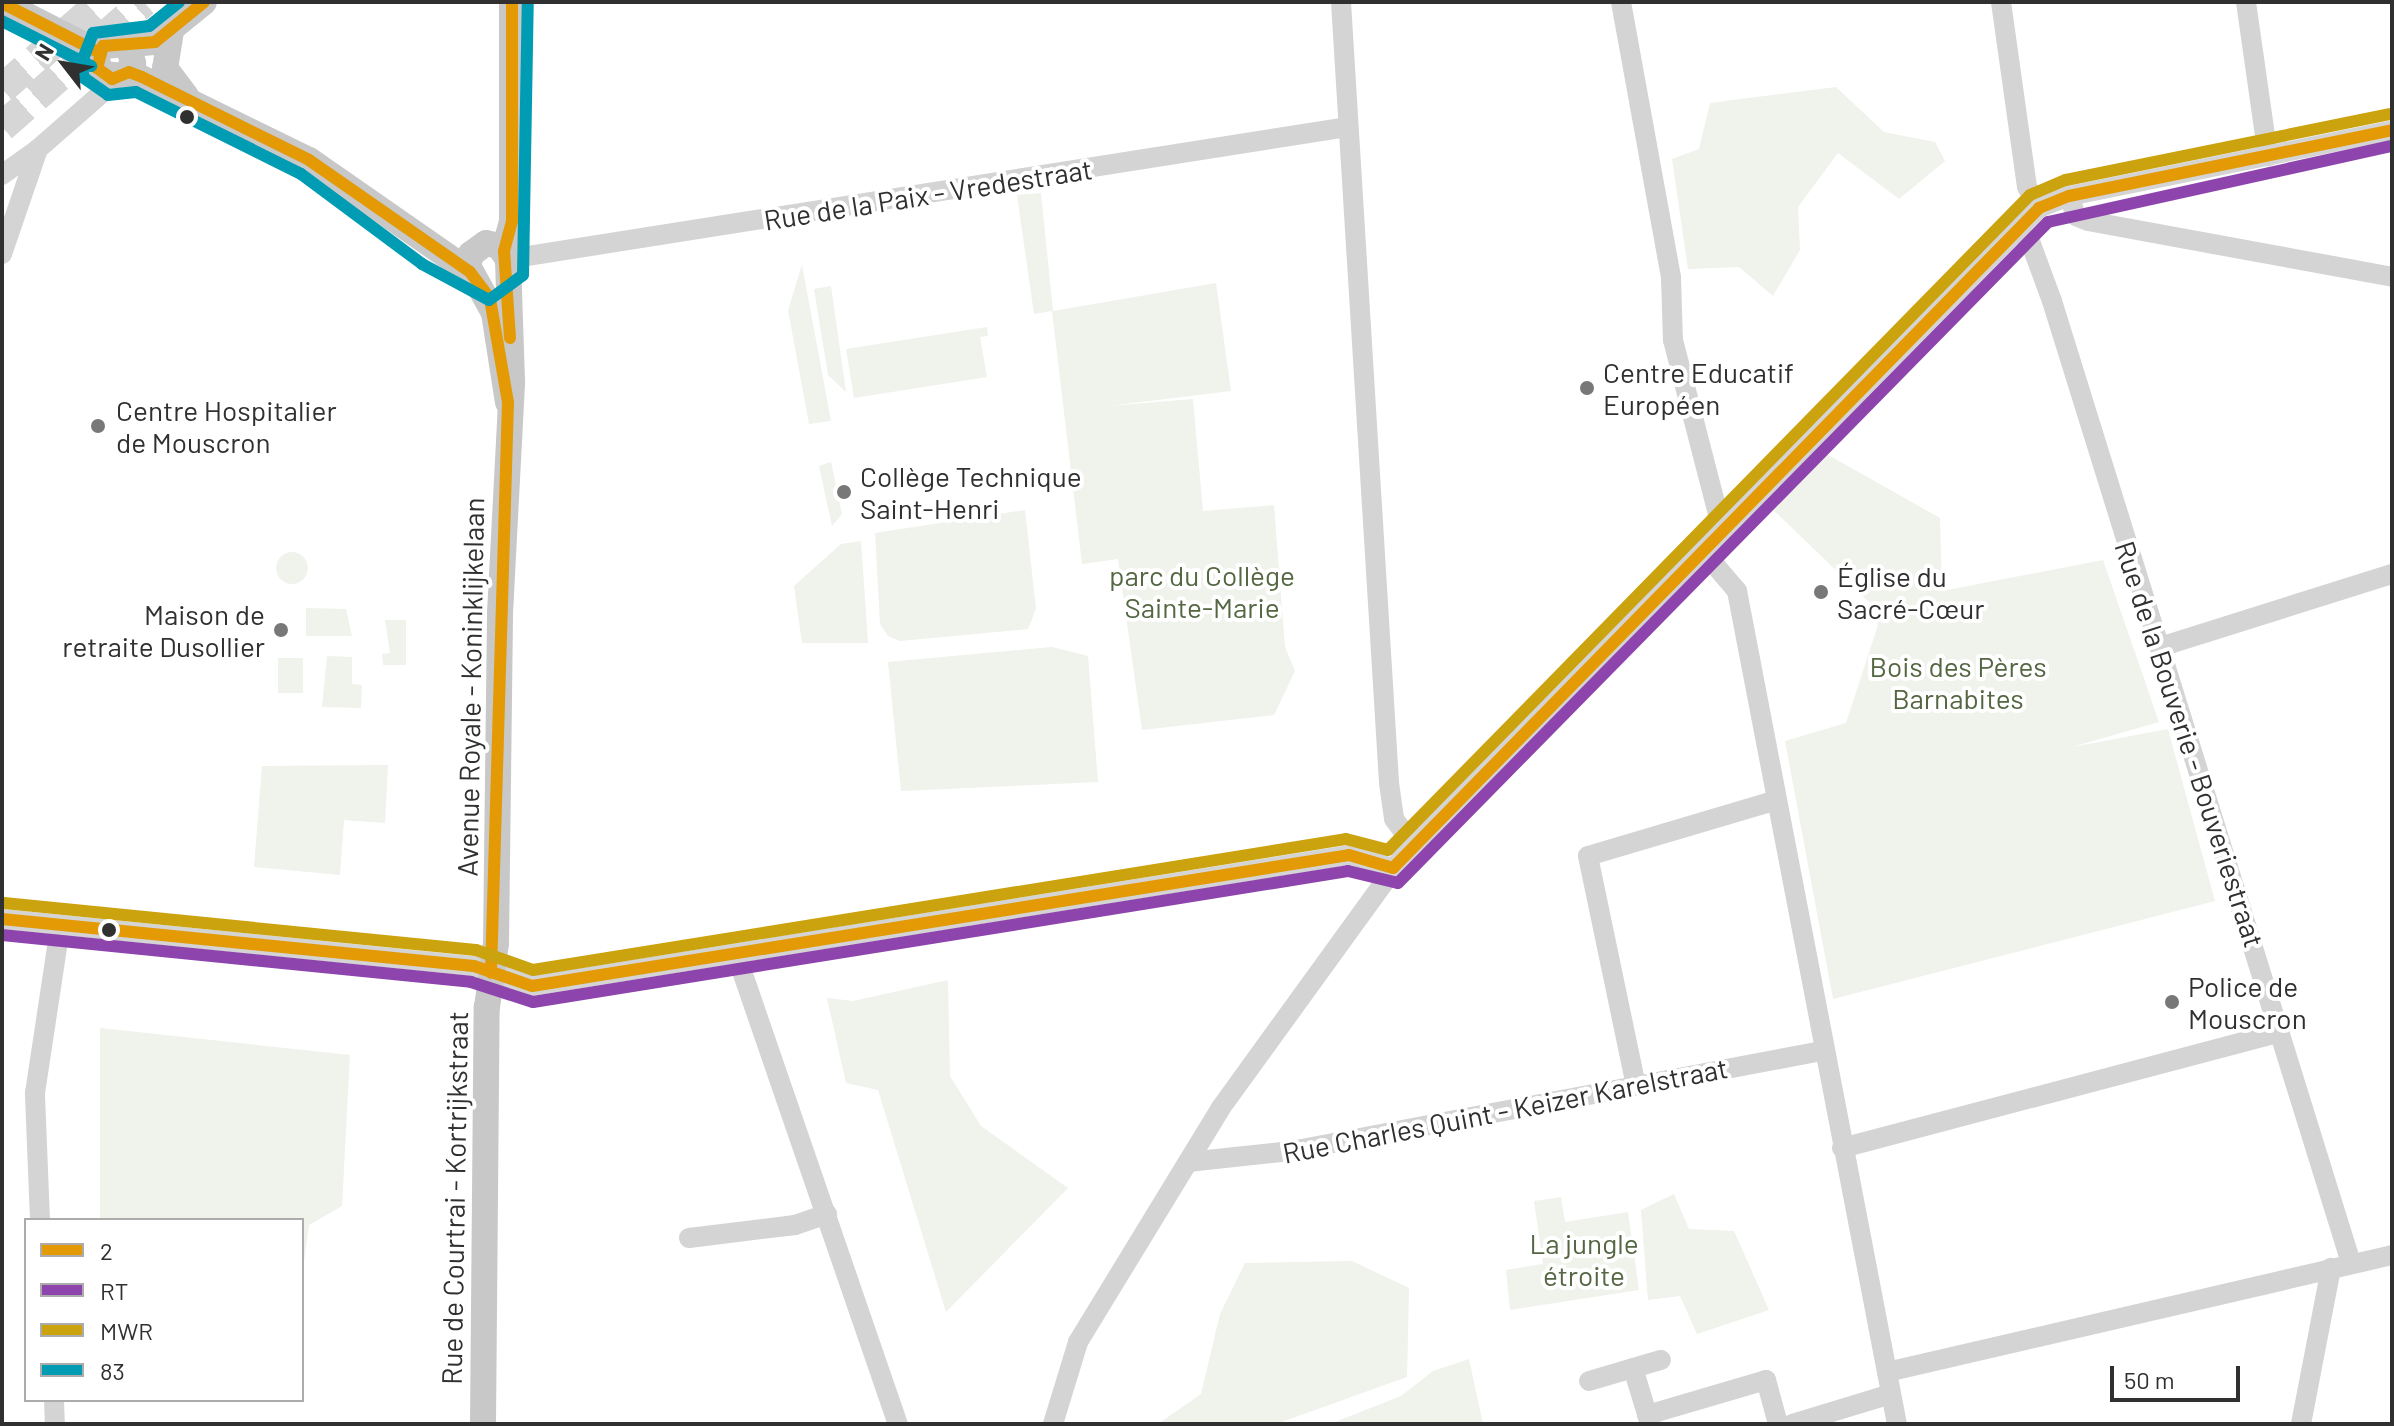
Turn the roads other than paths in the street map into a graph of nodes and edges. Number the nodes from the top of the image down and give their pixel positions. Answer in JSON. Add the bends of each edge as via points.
{"nodes":[{"id":1,"x":204,"y":2,"type":"edge"},
{"id":2,"x":512,"y":2,"type":"edge"},
{"id":3,"x":1341,"y":2,"type":"edge"},
{"id":4,"x":1621,"y":2,"type":"edge"},
{"id":5,"x":2001,"y":2,"type":"edge"},
{"id":6,"x":2246,"y":2,"type":"edge"},
{"id":7,"x":4,"y":9,"type":"edge"},
{"id":8,"x":171,"y":31,"type":"junction"},
{"id":9,"x":114,"y":64,"type":"junction"},
{"id":10,"x":188,"y":99,"type":"junction"},
{"id":11,"x":1347,"y":127,"type":"junction"},
{"id":12,"x":2392,"y":130,"type":"edge"},
{"id":13,"x":38,"y":149,"type":"junction"},
{"id":14,"x":2268,"y":156,"type":"junction"},
{"id":15,"x":6,"y":172,"type":"edge"},
{"id":16,"x":24,"y":185,"type":"junction"},
{"id":17,"x":2069,"y":196,"type":"junction"},
{"id":18,"x":2039,"y":208,"type":"junction"},
{"id":19,"x":2018,"y":231,"type":"junction"},
{"id":20,"x":2,"y":254,"type":"edge"},
{"id":21,"x":506,"y":260,"type":"junction"},
{"id":22,"x":476,"y":277,"type":"junction"},
{"id":23,"x":2392,"y":277,"type":"edge"},
{"id":24,"x":508,"y":402,"type":"junction"},
{"id":25,"x":1722,"y":530,"type":"junction"},
{"id":26,"x":1702,"y":550,"type":"junction"},
{"id":27,"x":2392,"y":574,"type":"edge"},
{"id":28,"x":2160,"y":647,"type":"junction"},
{"id":29,"x":1774,"y":801,"type":"junction"},
{"id":30,"x":1413,"y":844,"type":"junction"},
{"id":31,"x":1393,"y":868,"type":"junction"},
{"id":32,"x":2,"y":919,"type":"edge"},
{"id":33,"x":60,"y":927,"type":"junction"},
{"id":34,"x":736,"y":954,"type":"junction"},
{"id":35,"x":491,"y":973,"type":"junction"},
{"id":36,"x":2280,"y":1032,"type":"junction"},
{"id":37,"x":1822,"y":1051,"type":"junction"},
{"id":38,"x":1636,"y":1086,"type":"junction"},
{"id":39,"x":1842,"y":1148,"type":"junction"},
{"id":40,"x":1188,"y":1162,"type":"junction"},
{"id":41,"x":827,"y":1214,"type":"junction"},
{"id":42,"x":40,"y":1218,"type":"edge"},
{"id":43,"x":689,"y":1238,"type":"dead end"},
{"id":44,"x":2392,"y":1255,"type":"edge"},
{"id":45,"x":2341,"y":1266,"type":"junction"},
{"id":46,"x":1661,"y":1360,"type":"dead end"},
{"id":47,"x":1633,"y":1368,"type":"junction"},
{"id":48,"x":1887,"y":1372,"type":"junction"},
{"id":49,"x":1589,"y":1381,"type":"dead end"},
{"id":50,"x":1891,"y":1394,"type":"junction"},
{"id":51,"x":54,"y":1402,"type":"edge"},
{"id":52,"x":1648,"y":1419,"type":"edge"},
{"id":53,"x":55,"y":1424,"type":"edge"},
{"id":54,"x":483,"y":1424,"type":"edge"},
{"id":55,"x":898,"y":1424,"type":"edge"},
{"id":56,"x":1053,"y":1424,"type":"edge"},
{"id":57,"x":1778,"y":1424,"type":"edge"},
{"id":58,"x":1792,"y":1424,"type":"edge"},
{"id":59,"x":1897,"y":1424,"type":"edge"},
{"id":60,"x":2301,"y":1424,"type":"edge"}],
"edges":[{"from":1,"to":8,"type":"main road"},
{"from":2,"to":21,"type":"main road","name":"Avenue Royale - Koninklijkelaan","via":[[512,221]]},
{"from":3,"to":11,"type":"street"},
{"from":4,"to":25,"type":"street","via":[[1671,278],[1673,340]]},
{"from":5,"to":18,"type":"street","via":[[2027,187]]},
{"from":6,"to":14,"type":"street"},
{"from":7,"to":9,"type":"main road"},
{"from":8,"to":9,"type":"main road"},
{"from":8,"to":10,"type":"main road","via":[[165,68]]},
{"from":9,"to":10,"type":"main road"},
{"from":9,"to":13,"type":"street","via":[[86,106]]},
{"from":10,"to":22,"type":"main road","via":[[309,160]]},
{"from":11,"to":21,"type":"street","name":"Rue de la Paix - Vredestraat"},
{"from":11,"to":30,"type":"street","via":[[1389,783],[1394,819]]},
{"from":12,"to":14,"type":"street"},
{"from":13,"to":15,"type":"street"},
{"from":13,"to":16,"type":"street"},
{"from":14,"to":17,"type":"street"},
{"from":15,"to":16,"type":"street"},
{"from":16,"to":20,"type":"street"},
{"from":17,"to":18,"type":"street"},
{"from":17,"to":23,"type":"street","via":[[2076,216],[2088,221]]},
{"from":18,"to":19,"type":"street"},
{"from":19,"to":25,"type":"street"},
{"from":19,"to":28,"type":"street","name":"Rue de la Bouverie - Bouveriestraat","via":[[2031,244],[2052,301]]},
{"from":21,"to":22,"type":"main road","via":[[496,282]]},
{"from":21,"to":22,"type":"main road","via":[[480,245],[471,254]]},
{"from":21,"to":24,"type":"main road","name":"Avenue Royale - Koninklijkelaan"},
{"from":22,"to":24,"type":"main road","name":"Avenue Royale - Koninklijkelaan","via":[[494,313]]},
{"from":24,"to":35,"type":"main road","name":"Avenue Royale - Koninklijkelaan"},
{"from":25,"to":26,"type":"street"},
{"from":26,"to":29,"type":"street","via":[[1737,591]]},
{"from":26,"to":30,"type":"street"},
{"from":27,"to":28,"type":"street"},
{"from":28,"to":36,"type":"street","name":"Rue de la Bouverie - Bouveriestraat"},
{"from":29,"to":37,"type":"street"},
{"from":29,"to":38,"type":"street","via":[[1588,856]]},
{"from":30,"to":31,"type":"street"},
{"from":31,"to":34,"type":"street","via":[[1349,855]]},
{"from":31,"to":40,"type":"street"},
{"from":32,"to":33,"type":"street"},
{"from":33,"to":35,"type":"street","via":[[395,957]]},
{"from":33,"to":42,"type":"street","via":[[35,1093]]},
{"from":34,"to":35,"type":"street","via":[[532,986]]},
{"from":34,"to":41,"type":"street"},
{"from":35,"to":54,"type":"main road","name":"Rue de Courtrai - Kortrijkstraat"},
{"from":36,"to":39,"type":"street"},
{"from":36,"to":45,"type":"street","name":"Rue de la Bouverie - Bouveriestraat"},
{"from":37,"to":38,"type":"street","name":"Rue Charles Quint - Keizer Karelstraat"},
{"from":37,"to":39,"type":"street"},
{"from":38,"to":40,"type":"street","name":"Rue Charles Quint - Keizer Karelstraat","via":[[1291,1151]]},
{"from":39,"to":48,"type":"street"},
{"from":40,"to":56,"type":"street","via":[[1078,1342]]},
{"from":41,"to":43,"type":"street","via":[[795,1225]]},
{"from":41,"to":55,"type":"street"},
{"from":44,"to":45,"type":"street"},
{"from":45,"to":48,"type":"street"},
{"from":45,"to":60,"type":"street"},
{"from":46,"to":47,"type":"street"},
{"from":47,"to":49,"type":"street"},
{"from":47,"to":52,"type":"street"},
{"from":48,"to":50,"type":"street"},
{"from":50,"to":58,"type":"street"},
{"from":50,"to":59,"type":"street"},
{"from":51,"to":53,"type":"street"},
{"from":52,"to":57,"type":"street","via":[[1766,1380]]}]}
